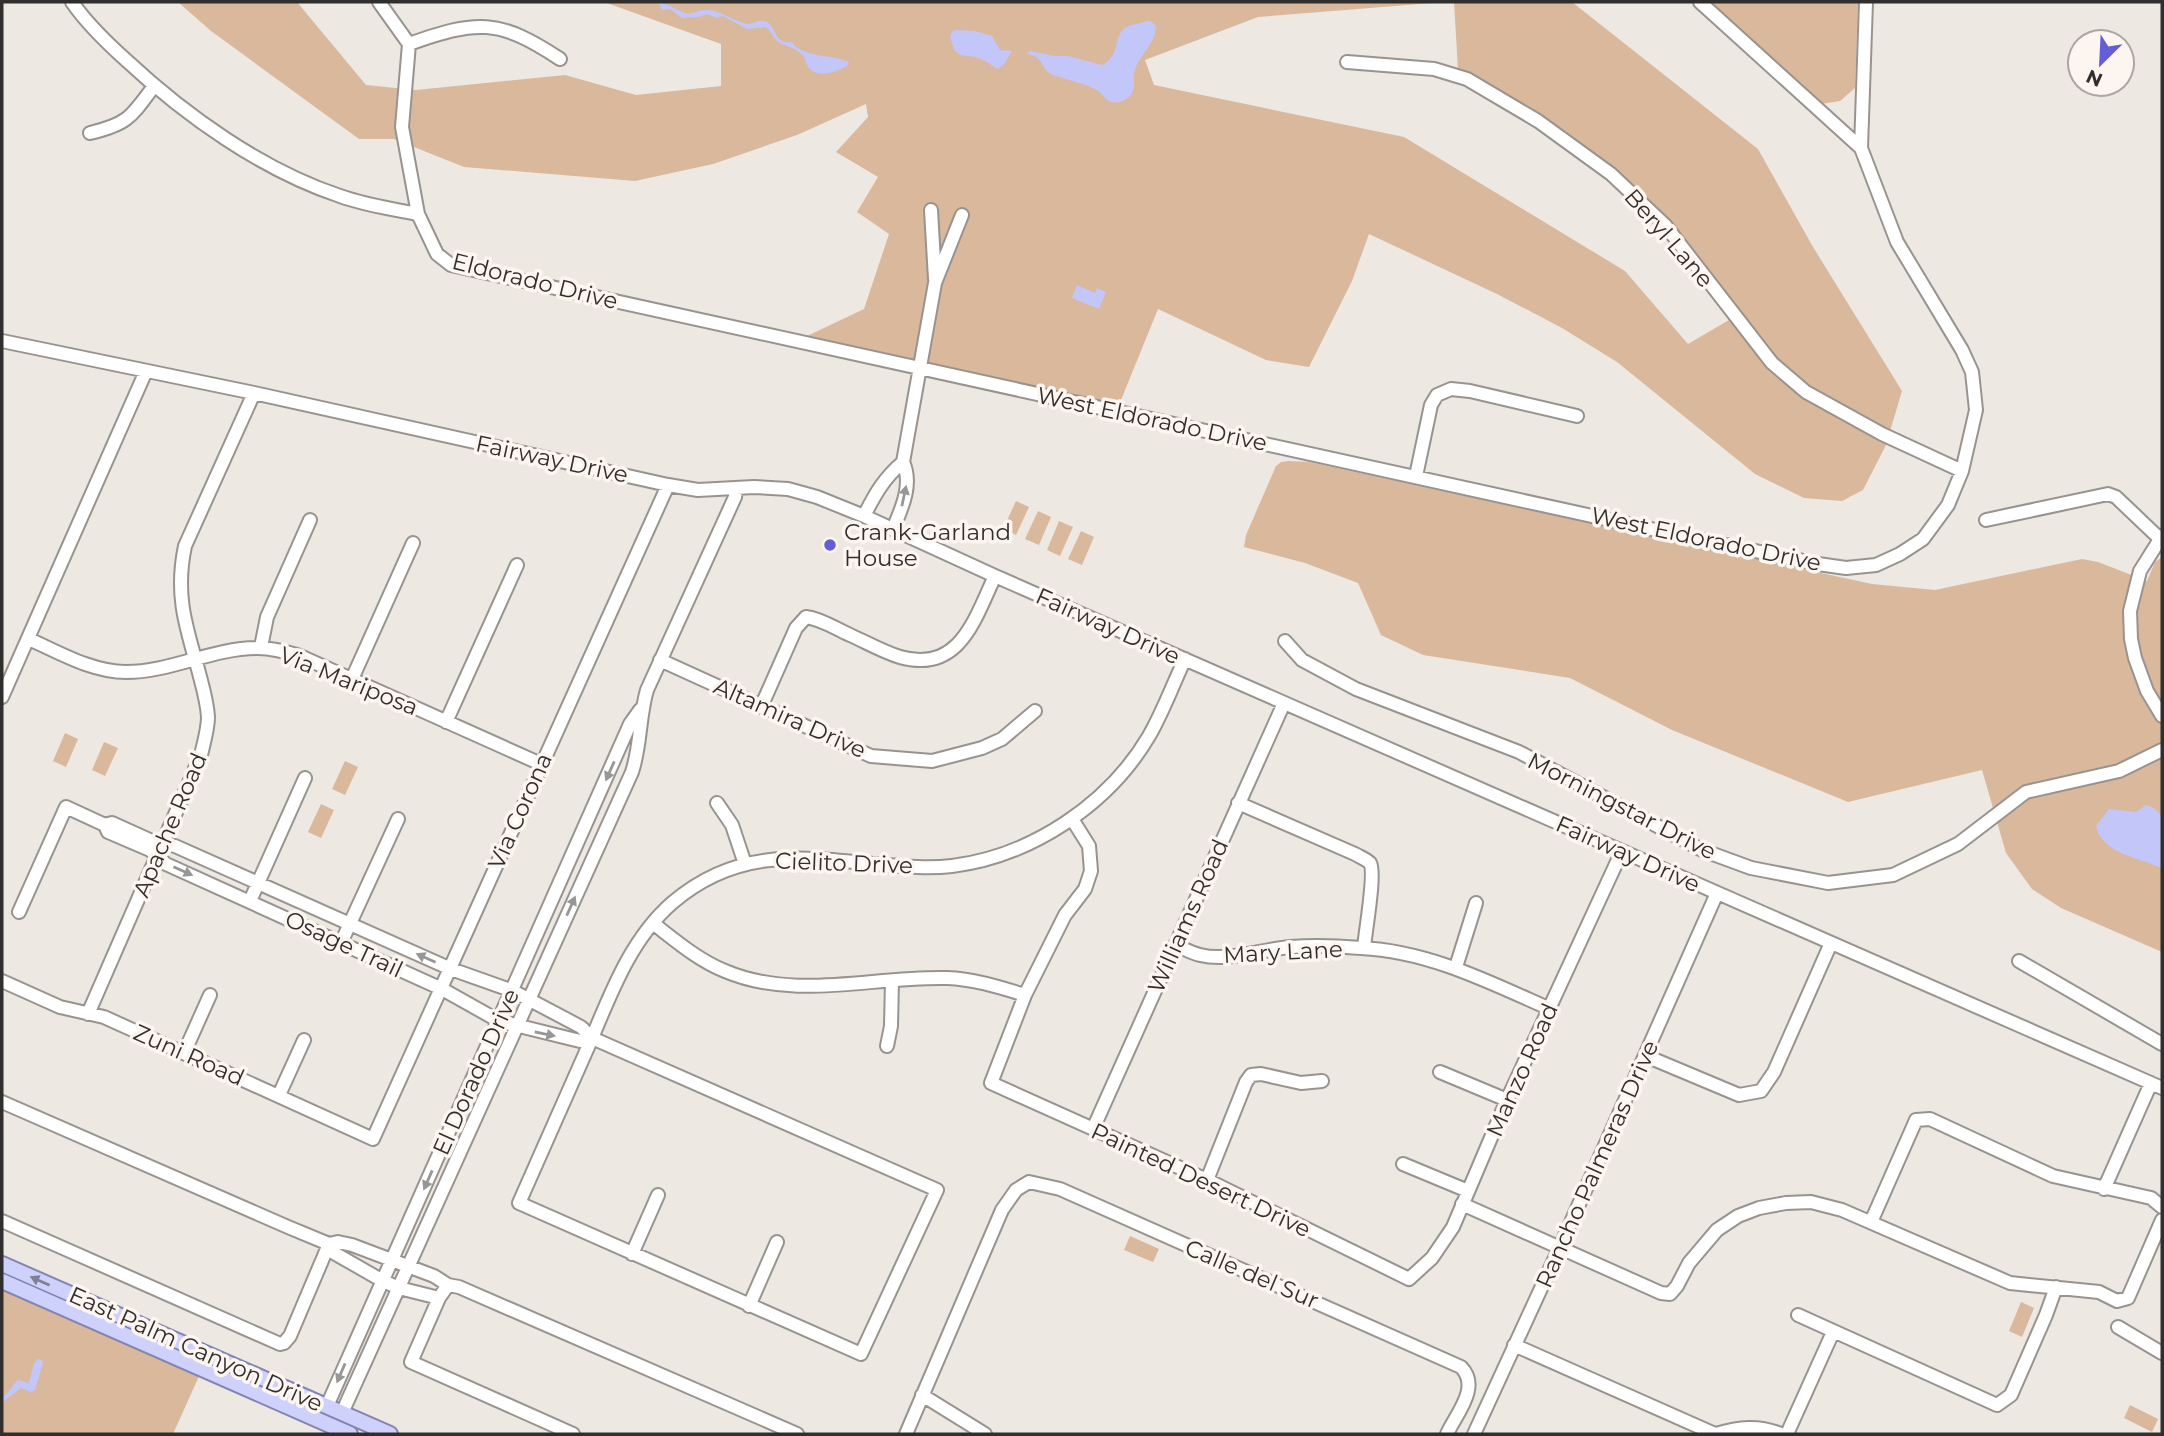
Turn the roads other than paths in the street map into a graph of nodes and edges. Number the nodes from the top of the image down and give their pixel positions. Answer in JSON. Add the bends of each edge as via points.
{"nodes":[{"id":1,"x":72,"y":2,"type":"edge"},
{"id":2,"x":379,"y":2,"type":"edge"},
{"id":3,"x":1700,"y":2,"type":"edge"},
{"id":4,"x":1866,"y":2,"type":"edge"},
{"id":5,"x":409,"y":44,"type":"junction"},
{"id":6,"x":560,"y":59,"type":"dead end"},
{"id":7,"x":1347,"y":62,"type":"dead end"},
{"id":8,"x":153,"y":86,"type":"junction"},
{"id":9,"x":90,"y":133,"type":"dead end"},
{"id":10,"x":1861,"y":149,"type":"junction"},
{"id":11,"x":931,"y":210,"type":"dead end"},
{"id":12,"x":418,"y":214,"type":"junction"},
{"id":13,"x":962,"y":215,"type":"dead end"},
{"id":14,"x":935,"y":283,"type":"junction"},
{"id":15,"x":2,"y":341,"type":"edge"},
{"id":16,"x":919,"y":369,"type":"junction"},
{"id":17,"x":146,"y":371,"type":"junction"},
{"id":18,"x":254,"y":393,"type":"junction"},
{"id":19,"x":1577,"y":416,"type":"dead end"},
{"id":20,"x":903,"y":462,"type":"junction"},
{"id":21,"x":1962,"y":471,"type":"junction"},
{"id":22,"x":1416,"y":476,"type":"junction"},
{"id":23,"x":668,"y":485,"type":"junction"},
{"id":24,"x":736,"y":488,"type":"junction"},
{"id":25,"x":864,"y":516,"type":"junction"},
{"id":26,"x":310,"y":520,"type":"dead end"},
{"id":27,"x":1986,"y":520,"type":"dead end"},
{"id":28,"x":893,"y":529,"type":"junction"},
{"id":29,"x":2161,"y":537,"type":"edge"},
{"id":30,"x":413,"y":543,"type":"dead end"},
{"id":31,"x":517,"y":565,"type":"dead end"},
{"id":32,"x":995,"y":576,"type":"junction"},
{"id":33,"x":29,"y":639,"type":"junction"},
{"id":34,"x":1285,"y":641,"type":"dead end"},
{"id":35,"x":261,"y":648,"type":"junction"},
{"id":36,"x":195,"y":659,"type":"junction"},
{"id":37,"x":1185,"y":659,"type":"junction"},
{"id":38,"x":660,"y":660,"type":"junction"},
{"id":39,"x":352,"y":679,"type":"junction"},
{"id":40,"x":2,"y":697,"type":"edge"},
{"id":41,"x":1284,"y":703,"type":"junction"},
{"id":42,"x":761,"y":707,"type":"junction"},
{"id":43,"x":640,"y":710,"type":"junction"},
{"id":44,"x":1035,"y":711,"type":"dead end"},
{"id":45,"x":2162,"y":716,"type":"edge"},
{"id":46,"x":446,"y":722,"type":"junction"},
{"id":47,"x":2162,"y":750,"type":"edge"},
{"id":48,"x":541,"y":764,"type":"junction"},
{"id":49,"x":305,"y":778,"type":"dead end"},
{"id":50,"x":717,"y":803,"type":"dead end"},
{"id":51,"x":1238,"y":803,"type":"junction"},
{"id":52,"x":1072,"y":818,"type":"junction"},
{"id":53,"x":398,"y":819,"type":"dead end"},
{"id":54,"x":104,"y":825,"type":"junction"},
{"id":55,"x":163,"y":844,"type":"junction"},
{"id":56,"x":1622,"y":851,"type":"junction"},
{"id":57,"x":158,"y":857,"type":"junction"},
{"id":58,"x":745,"y":864,"type":"junction"},
{"id":59,"x":258,"y":883,"type":"junction"},
{"id":60,"x":1717,"y":893,"type":"junction"},
{"id":61,"x":250,"y":901,"type":"junction"},
{"id":62,"x":1475,"y":903,"type":"dead end"},
{"id":63,"x":19,"y":912,"type":"dead end"},
{"id":64,"x":350,"y":924,"type":"junction"},
{"id":65,"x":653,"y":924,"type":"junction"},
{"id":66,"x":341,"y":943,"type":"junction"},
{"id":67,"x":1831,"y":943,"type":"junction"},
{"id":68,"x":1175,"y":945,"type":"junction"},
{"id":69,"x":1364,"y":948,"type":"junction"},
{"id":70,"x":2019,"y":961,"type":"dead end"},
{"id":71,"x":1456,"y":967,"type":"junction"},
{"id":72,"x":451,"y":969,"type":"junction"},
{"id":73,"x":2,"y":981,"type":"edge"},
{"id":74,"x":892,"y":981,"type":"junction"},
{"id":75,"x":442,"y":989,"type":"junction"},
{"id":76,"x":513,"y":991,"type":"junction"},
{"id":77,"x":210,"y":995,"type":"dead end"},
{"id":78,"x":1025,"y":995,"type":"junction"},
{"id":79,"x":528,"y":999,"type":"junction"},
{"id":80,"x":1550,"y":1009,"type":"junction"},
{"id":81,"x":88,"y":1014,"type":"junction"},
{"id":82,"x":499,"y":1021,"type":"junction"},
{"id":83,"x":516,"y":1026,"type":"junction"},
{"id":84,"x":592,"y":1038,"type":"junction"},
{"id":85,"x":304,"y":1040,"type":"dead end"},
{"id":86,"x":2162,"y":1044,"type":"edge"},
{"id":87,"x":887,"y":1046,"type":"dead end"},
{"id":88,"x":184,"y":1053,"type":"junction"},
{"id":89,"x":1646,"y":1056,"type":"junction"},
{"id":90,"x":1440,"y":1072,"type":"dead end"},
{"id":91,"x":1322,"y":1081,"type":"dead end"},
{"id":92,"x":2157,"y":1086,"type":"edge"},
{"id":93,"x":279,"y":1095,"type":"junction"},
{"id":94,"x":1507,"y":1100,"type":"junction"},
{"id":95,"x":2,"y":1102,"type":"edge"},
{"id":96,"x":1093,"y":1129,"type":"junction"},
{"id":97,"x":373,"y":1139,"type":"joint"},
{"id":98,"x":1403,"y":1164,"type":"dead end"},
{"id":99,"x":1207,"y":1180,"type":"junction"},
{"id":100,"x":2105,"y":1189,"type":"junction"},
{"id":101,"x":1468,"y":1191,"type":"junction"},
{"id":102,"x":658,"y":1195,"type":"dead end"},
{"id":103,"x":1462,"y":1204,"type":"junction"},
{"id":104,"x":2162,"y":1207,"type":"edge"},
{"id":105,"x":2,"y":1221,"type":"edge"},
{"id":106,"x":2162,"y":1221,"type":"edge"},
{"id":107,"x":1871,"y":1222,"type":"junction"},
{"id":108,"x":777,"y":1242,"type":"dead end"},
{"id":109,"x":329,"y":1244,"type":"junction"},
{"id":110,"x":357,"y":1247,"type":"junction"},
{"id":111,"x":1560,"y":1247,"type":"junction"},
{"id":112,"x":632,"y":1254,"type":"junction"},
{"id":113,"x":392,"y":1260,"type":"junction"},
{"id":114,"x":2,"y":1264,"type":"edge"},
{"id":115,"x":351,"y":1264,"type":"junction"},
{"id":116,"x":408,"y":1267,"type":"junction"},
{"id":117,"x":434,"y":1276,"type":"junction"},
{"id":118,"x":1409,"y":1279,"type":"joint"},
{"id":119,"x":2,"y":1281,"type":"edge"},
{"id":120,"x":383,"y":1281,"type":"junction"},
{"id":121,"x":454,"y":1286,"type":"junction"},
{"id":122,"x":2056,"y":1287,"type":"junction"},
{"id":123,"x":399,"y":1288,"type":"junction"},
{"id":124,"x":433,"y":1296,"type":"junction"},
{"id":125,"x":749,"y":1306,"type":"junction"},
{"id":126,"x":1798,"y":1315,"type":"dead end"},
{"id":127,"x":2118,"y":1327,"type":"dead end"},
{"id":128,"x":1833,"y":1332,"type":"junction"},
{"id":129,"x":1514,"y":1345,"type":"junction"},
{"id":130,"x":2162,"y":1353,"type":"edge"},
{"id":131,"x":922,"y":1395,"type":"junction"},
{"id":132,"x":327,"y":1406,"type":"junction"},
{"id":133,"x":342,"y":1413,"type":"junction"},
{"id":134,"x":317,"y":1428,"type":"edge"},
{"id":135,"x":334,"y":1431,"type":"edge"},
{"id":136,"x":350,"y":1434,"type":"edge"},
{"id":137,"x":390,"y":1434,"type":"edge"},
{"id":138,"x":573,"y":1434,"type":"edge"},
{"id":139,"x":797,"y":1434,"type":"edge"},
{"id":140,"x":906,"y":1434,"type":"edge"},
{"id":141,"x":985,"y":1434,"type":"edge"},
{"id":142,"x":1447,"y":1434,"type":"edge"},
{"id":143,"x":1474,"y":1434,"type":"edge"},
{"id":144,"x":1715,"y":1434,"type":"edge"},
{"id":145,"x":1781,"y":1434,"type":"edge"},
{"id":146,"x":1787,"y":1434,"type":"edge"}],
"edges":[{"from":1,"to":8,"type":"street","via":[[95,32]]},
{"from":2,"to":5,"type":"street"},
{"from":3,"to":10,"type":"street"},
{"from":4,"to":10,"type":"street","name":"West Eldorado Drive"},
{"from":5,"to":6,"type":"street","via":[[453,28],[499,27]]},
{"from":5,"to":12,"type":"street","name":"Eldorado Drive","via":[[402,127]]},
{"from":7,"to":21,"type":"street","name":"Beryl Lane","via":[[1445,72],[1467,79],[1538,121],[1611,174],[1665,225],[1772,363],[1806,392]]},
{"from":8,"to":9,"type":"street","via":[[124,122]]},
{"from":8,"to":12,"type":"street","via":[[231,142],[301,180],[349,199]]},
{"from":10,"to":21,"type":"street","name":"West Eldorado Drive","via":[[1897,242],[1972,372],[1976,410]]},
{"from":11,"to":14,"type":"street"},
{"from":12,"to":16,"type":"street","name":"Eldorado Drive","via":[[437,254],[452,265]]},
{"from":13,"to":14,"type":"street"},
{"from":14,"to":16,"type":"street"},
{"from":15,"to":17,"type":"street","name":"Fairway Drive"},
{"from":16,"to":20,"type":"street"},
{"from":16,"to":22,"type":"street","name":"West Eldorado Drive"},
{"from":17,"to":18,"type":"street","name":"Fairway Drive"},
{"from":17,"to":33,"type":"street"},
{"from":18,"to":23,"type":"street","name":"Fairway Drive"},
{"from":18,"to":36,"type":"street","name":"Apache Road","via":[[181,563],[182,609]]},
{"from":19,"to":22,"type":"street","via":[[1470,391],[1437,395]]},
{"from":20,"to":25,"type":"street","via":[[876,491]]},
{"from":28,"to":20,"type":"street","one_way":true,"via":[[904,503],[907,471]]},
{"from":21,"to":22,"type":"street","name":"West Eldorado Drive","via":[[1948,505],[1923,538],[1876,565],[1846,568]]},
{"from":23,"to":24,"type":"street","name":"Fairway Drive","via":[[698,490]]},
{"from":23,"to":48,"type":"street","name":"Via Corona"},
{"from":24,"to":25,"type":"street","name":"Fairway Drive","via":[[789,489]]},
{"from":24,"to":38,"type":"street","name":"El Dorado Drive"},
{"from":25,"to":28,"type":"street","name":"Fairway Drive"},
{"from":26,"to":35,"type":"street","via":[[267,617]]},
{"from":27,"to":29,"type":"street","via":[[2108,494]]},
{"from":28,"to":32,"type":"street","name":"Fairway Drive"},
{"from":29,"to":45,"type":"street","via":[[2140,571],[2130,611],[2135,658]]},
{"from":30,"to":39,"type":"street"},
{"from":31,"to":46,"type":"street"},
{"from":32,"to":37,"type":"street","name":"Fairway Drive"},
{"from":32,"to":42,"type":"street","via":[[962,642],[934,658],[900,657],[806,617],[796,628]]},
{"from":33,"to":36,"type":"street","name":"Via Mariposa","via":[[94,667],[122,672]]},
{"from":33,"to":40,"type":"street"},
{"from":34,"to":47,"type":"street","name":"Morningstar Drive","via":[[1302,660],[1356,689],[1519,752],[1702,850],[1751,868],[1828,883],[1893,875],[1958,844],[2026,792],[2119,771]]},
{"from":35,"to":36,"type":"street","name":"Via Mariposa"},
{"from":35,"to":39,"type":"street","name":"Via Mariposa","via":[[300,656]]},
{"from":36,"to":55,"type":"street","name":"Apache Road","via":[[206,697],[205,737]]},
{"from":37,"to":41,"type":"street","name":"Fairway Drive"},
{"from":37,"to":52,"type":"street","name":"Cielito Drive","via":[[1135,757]]},
{"from":38,"to":42,"type":"street","name":"Altamira Drive"},
{"from":38,"to":43,"type":"street","name":"El Dorado Drive"},
{"from":39,"to":46,"type":"street","name":"Via Mariposa"},
{"from":41,"to":51,"type":"street","name":"Williams Road"},
{"from":41,"to":56,"type":"street","name":"Fairway Drive"},
{"from":42,"to":44,"type":"street","name":"Altamira Drive","via":[[871,755],[932,761],[1002,739]]},
{"from":43,"to":76,"type":"street","name":"El Dorado Drive","one_way":true},
{"from":79,"to":43,"type":"street","name":"El Dorado Drive","one_way":true,"via":[[632,772],[638,755]]},
{"from":46,"to":48,"type":"street","name":"Via Mariposa"},
{"from":48,"to":72,"type":"street","name":"Via Corona"},
{"from":49,"to":59,"type":"street"},
{"from":50,"to":58,"type":"street","via":[[732,825]]},
{"from":51,"to":68,"type":"street","name":"Williams Road"},
{"from":51,"to":69,"type":"street","via":[[1370,863]]},
{"from":52,"to":58,"type":"street","name":"Cielito Drive","via":[[1009,851],[953,866],[913,867],[813,857]]},
{"from":52,"to":78,"type":"street","via":[[1089,846],[1091,871]]},
{"from":53,"to":64,"type":"street"},
{"from":54,"to":55,"type":"street","name":"Osage Trail","via":[[112,823]]},
{"from":54,"to":57,"type":"street","name":"Osage Trail","via":[[108,832]]},
{"from":54,"to":63,"type":"street","name":"Osage Trail","via":[[66,807]]},
{"from":55,"to":57,"type":"street","name":"Apache Road"},
{"from":55,"to":59,"type":"street","name":"Osage Trail"},
{"from":56,"to":60,"type":"street","name":"Fairway Drive"},
{"from":56,"to":80,"type":"street","name":"Manzo Road"},
{"from":57,"to":61,"type":"street","name":"Osage Trail","one_way":true},
{"from":57,"to":81,"type":"street","name":"Apache Road"},
{"from":58,"to":65,"type":"street","name":"Cielito Drive","via":[[684,894]]},
{"from":59,"to":61,"type":"street"},
{"from":59,"to":64,"type":"street","name":"Osage Trail"},
{"from":60,"to":67,"type":"street","name":"Fairway Drive"},
{"from":60,"to":89,"type":"street","name":"Rancho Palmeras Drive"},
{"from":61,"to":66,"type":"street","name":"Osage Trail"},
{"from":62,"to":71,"type":"street"},
{"from":64,"to":66,"type":"street"},
{"from":72,"to":64,"type":"street","name":"Osage Trail","one_way":true},
{"from":65,"to":74,"type":"street","via":[[705,962],[773,985]]},
{"from":65,"to":84,"type":"street","name":"Cielito Drive","via":[[624,964]]},
{"from":66,"to":75,"type":"street","name":"Osage Trail"},
{"from":67,"to":89,"type":"street","via":[[1761,1091],[1739,1095]]},
{"from":67,"to":92,"type":"street","name":"Fairway Drive"},
{"from":68,"to":69,"type":"street","name":"Mary Lane","via":[[1209,956],[1292,947]]},
{"from":68,"to":96,"type":"street","name":"Williams Road"},
{"from":69,"to":71,"type":"street","name":"Mary Lane"},
{"from":70,"to":86,"type":"street"},
{"from":71,"to":80,"type":"street","name":"Mary Lane"},
{"from":72,"to":75,"type":"street","name":"Via Corona"},
{"from":72,"to":76,"type":"street","name":"Osage Trail"},
{"from":73,"to":81,"type":"street","name":"Zuni Road"},
{"from":74,"to":78,"type":"street","via":[[947,978]]},
{"from":74,"to":87,"type":"street"},
{"from":75,"to":82,"type":"street","name":"Osage Trail"},
{"from":75,"to":97,"type":"street","name":"Via Corona"},
{"from":76,"to":79,"type":"street","name":"Osage Trail"},
{"from":76,"to":82,"type":"street","name":"El Dorado Drive"},
{"from":77,"to":88,"type":"street"},
{"from":78,"to":96,"type":"street","name":"Painted Desert Drive","via":[[991,1083]]},
{"from":79,"to":83,"type":"street","name":"El Dorado Drive"},
{"from":79,"to":84,"type":"street","name":"Osage Trail","via":[[581,1027]]},
{"from":80,"to":94,"type":"street","name":"Manzo Road"},
{"from":81,"to":88,"type":"street","name":"Zuni Road"},
{"from":82,"to":83,"type":"street","name":"Osage Trail"},
{"from":82,"to":113,"type":"street","name":"El Dorado Drive","one_way":true},
{"from":83,"to":84,"type":"street","name":"Osage Trail","one_way":true,"via":[[580,1041]]},
{"from":83,"to":116,"type":"street","name":"El Dorado Drive"},
{"from":84,"to":112,"type":"street","name":"Cielito Drive","via":[[519,1203]]},
{"from":84,"to":125,"type":"street","name":"Osage Trail","via":[[937,1191],[861,1354]]},
{"from":85,"to":93,"type":"street"},
{"from":88,"to":93,"type":"street","name":"Zuni Road"},
{"from":89,"to":111,"type":"street","name":"Rancho Palmeras Drive"},
{"from":90,"to":94,"type":"street"},
{"from":91,"to":99,"type":"street","via":[[1301,1083],[1251,1075]]},
{"from":92,"to":100,"type":"street"},
{"from":93,"to":97,"type":"street","name":"Zuni Road"},
{"from":94,"to":101,"type":"street","name":"Manzo Road"},
{"from":95,"to":109,"type":"street"},
{"from":96,"to":99,"type":"street","name":"Painted Desert Drive"},
{"from":98,"to":101,"type":"street"},
{"from":99,"to":118,"type":"street","name":"Painted Desert Drive"},
{"from":100,"to":104,"type":"street","via":[[2151,1198]]},
{"from":100,"to":107,"type":"street","via":[[2053,1176],[1930,1119],[1916,1120]]},
{"from":101,"to":103,"type":"street","name":"Manzo Road"},
{"from":102,"to":112,"type":"street"},
{"from":103,"to":111,"type":"street"},
{"from":103,"to":118,"type":"street","name":"Manzo Road","via":[[1432,1258]]},
{"from":105,"to":109,"type":"street","via":[[276,1343],[284,1343],[290,1336]]},
{"from":106,"to":122,"type":"street","via":[[2128,1298],[2117,1301],[2099,1292]]},
{"from":107,"to":111,"type":"street","via":[[1811,1202],[1759,1208],[1717,1230],[1670,1294]]},
{"from":107,"to":122,"type":"street","via":[[1994,1278]]},
{"from":108,"to":125,"type":"street"},
{"from":109,"to":110,"type":"street"},
{"from":109,"to":115,"type":"street"},
{"from":110,"to":113,"type":"street"},
{"from":110,"to":115,"type":"street"},
{"from":111,"to":129,"type":"street","name":"Rancho Palmeras Drive"},
{"from":112,"to":125,"type":"street"},
{"from":113,"to":116,"type":"street"},
{"from":113,"to":120,"type":"street","name":"El Dorado Drive"},
{"from":132,"to":114,"type":"main road","name":"East Palm Canyon Drive","one_way":true},
{"from":115,"to":120,"type":"street"},
{"from":116,"to":117,"type":"street"},
{"from":116,"to":123,"type":"street","name":"El Dorado Drive"},
{"from":117,"to":121,"type":"street"},
{"from":117,"to":124,"type":"street"},
{"from":119,"to":134,"type":"main road","name":"East Palm Canyon Drive"},
{"from":120,"to":123,"type":"street"},
{"from":120,"to":132,"type":"street","name":"El Dorado Drive","one_way":true},
{"from":121,"to":124,"type":"street"},
{"from":121,"to":139,"type":"street"},
{"from":122,"to":128,"type":"street","via":[[2011,1395],[1997,1405]]},
{"from":123,"to":124,"type":"street"},
{"from":123,"to":133,"type":"street","name":"El Dorado Drive"},
{"from":124,"to":138,"type":"street","via":[[411,1362]]},
{"from":126,"to":128,"type":"street"},
{"from":127,"to":130,"type":"street"},
{"from":128,"to":146,"type":"street"},
{"from":129,"to":143,"type":"street","name":"Rancho Palmeras Drive"},
{"from":129,"to":144,"type":"street"},
{"from":131,"to":140,"type":"street"},
{"from":131,"to":141,"type":"street"},
{"from":131,"to":142,"type":"street","name":"Calle del Sur","via":[[1002,1210],[1016,1190],[1029,1182],[1060,1189],[1461,1367],[1469,1376],[1468,1393]]},
{"from":132,"to":133,"type":"main road","name":"East Palm Canyon Drive"},
{"from":132,"to":134,"type":"main road","name":"El Dorado Drive"},
{"from":133,"to":135,"type":"main road","name":"El Dorado Drive"},
{"from":133,"to":137,"type":"main road","name":"East Palm Canyon Drive"},
{"from":134,"to":135,"type":"main road","name":"East Palm Canyon Drive"},
{"from":135,"to":136,"type":"main road","name":"East Palm Canyon Drive"},
{"from":144,"to":145,"type":"street","via":[[1738,1427],[1767,1428]]}]}
